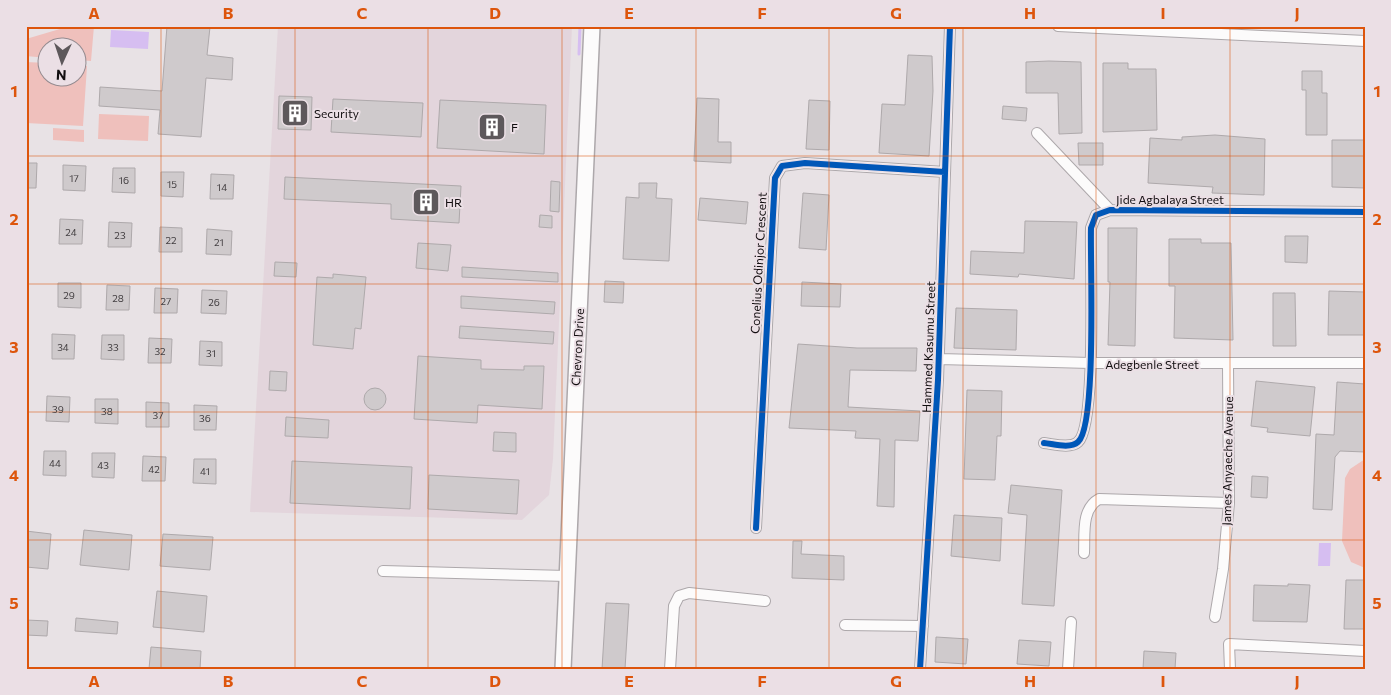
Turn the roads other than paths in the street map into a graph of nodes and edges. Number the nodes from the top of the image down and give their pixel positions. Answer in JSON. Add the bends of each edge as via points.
{"nodes":[{"id":1,"x":592,"y":26,"type":"edge"},
{"id":2,"x":950,"y":26,"type":"edge"},
{"id":3,"x":1058,"y":26,"type":"edge"},
{"id":4,"x":1290,"y":26,"type":"edge"},
{"id":5,"x":1290,"y":38,"type":"junction"},
{"id":6,"x":1365,"y":40,"type":"edge"},
{"id":7,"x":1037,"y":133,"type":"dead end"},
{"id":8,"x":945,"y":172,"type":"junction"},
{"id":9,"x":1110,"y":210,"type":"junction"},
{"id":10,"x":1365,"y":212,"type":"edge"},
{"id":11,"x":939,"y":359,"type":"junction"},
{"id":12,"x":1365,"y":363,"type":"edge"},
{"id":13,"x":1090,"y":364,"type":"junction"},
{"id":14,"x":1228,"y":364,"type":"junction"},
{"id":15,"x":1044,"y":443,"type":"dead end"},
{"id":16,"x":1229,"y":503,"type":"junction"},
{"id":17,"x":756,"y":528,"type":"dead end"},
{"id":18,"x":1084,"y":552,"type":"dead end"},
{"id":19,"x":383,"y":571,"type":"dead end"},
{"id":20,"x":566,"y":576,"type":"junction"},
{"id":21,"x":765,"y":601,"type":"dead end"},
{"id":22,"x":1214,"y":617,"type":"dead end"},
{"id":23,"x":1071,"y":622,"type":"dead end"},
{"id":24,"x":845,"y":625,"type":"dead end"},
{"id":25,"x":923,"y":626,"type":"junction"},
{"id":26,"x":1365,"y":651,"type":"edge"},
{"id":27,"x":563,"y":669,"type":"edge"},
{"id":28,"x":670,"y":669,"type":"edge"},
{"id":29,"x":920,"y":669,"type":"edge"},
{"id":30,"x":1068,"y":669,"type":"edge"},
{"id":31,"x":1230,"y":669,"type":"edge"}],
"edges":[{"from":1,"to":20,"type":"main road","name":"Chevron Drive"},
{"from":2,"to":8,"type":"street","name":"Hammed Kasumu Street"},
{"from":3,"to":5,"type":"street"},
{"from":4,"to":5,"type":"street"},
{"from":5,"to":6,"type":"street"},
{"from":7,"to":9,"type":"street"},
{"from":8,"to":11,"type":"street","name":"Hammed Kasumu Street"},
{"from":8,"to":17,"type":"street","name":"Conelius Odinjor Crescent","via":[[805,163],[782,166],[775,178]]},
{"from":9,"to":10,"type":"street","name":"Jide Agbalaya Street"},
{"from":9,"to":13,"type":"street","name":"Jide Agbalaya Street","via":[[1096,215],[1091,228]]},
{"from":11,"to":13,"type":"street","name":"Adegbenle Street"},
{"from":11,"to":25,"type":"street","name":"Hammed Kasumu Street"},
{"from":12,"to":14,"type":"street","name":"Adegbenle Street"},
{"from":13,"to":14,"type":"street","name":"Adegbenle Street"},
{"from":13,"to":15,"type":"street","name":"Jide Agbalaya Street","via":[[1082,437],[1072,446]]},
{"from":14,"to":16,"type":"street","name":"James Anyaeche Avenue"},
{"from":16,"to":18,"type":"street","via":[[1099,499],[1090,504],[1087,512]]},
{"from":16,"to":22,"type":"street","name":"James Anyaeche Avenue","via":[[1223,569]]},
{"from":19,"to":20,"type":"street"},
{"from":20,"to":27,"type":"main road","name":"Chevron Drive"},
{"from":21,"to":28,"type":"street","via":[[688,593],[679,596],[674,606]]},
{"from":23,"to":30,"type":"street"},
{"from":24,"to":25,"type":"street"},
{"from":25,"to":29,"type":"street","name":"Hammed Kasumu Street"},
{"from":26,"to":31,"type":"street","via":[[1229,644]]}]}
